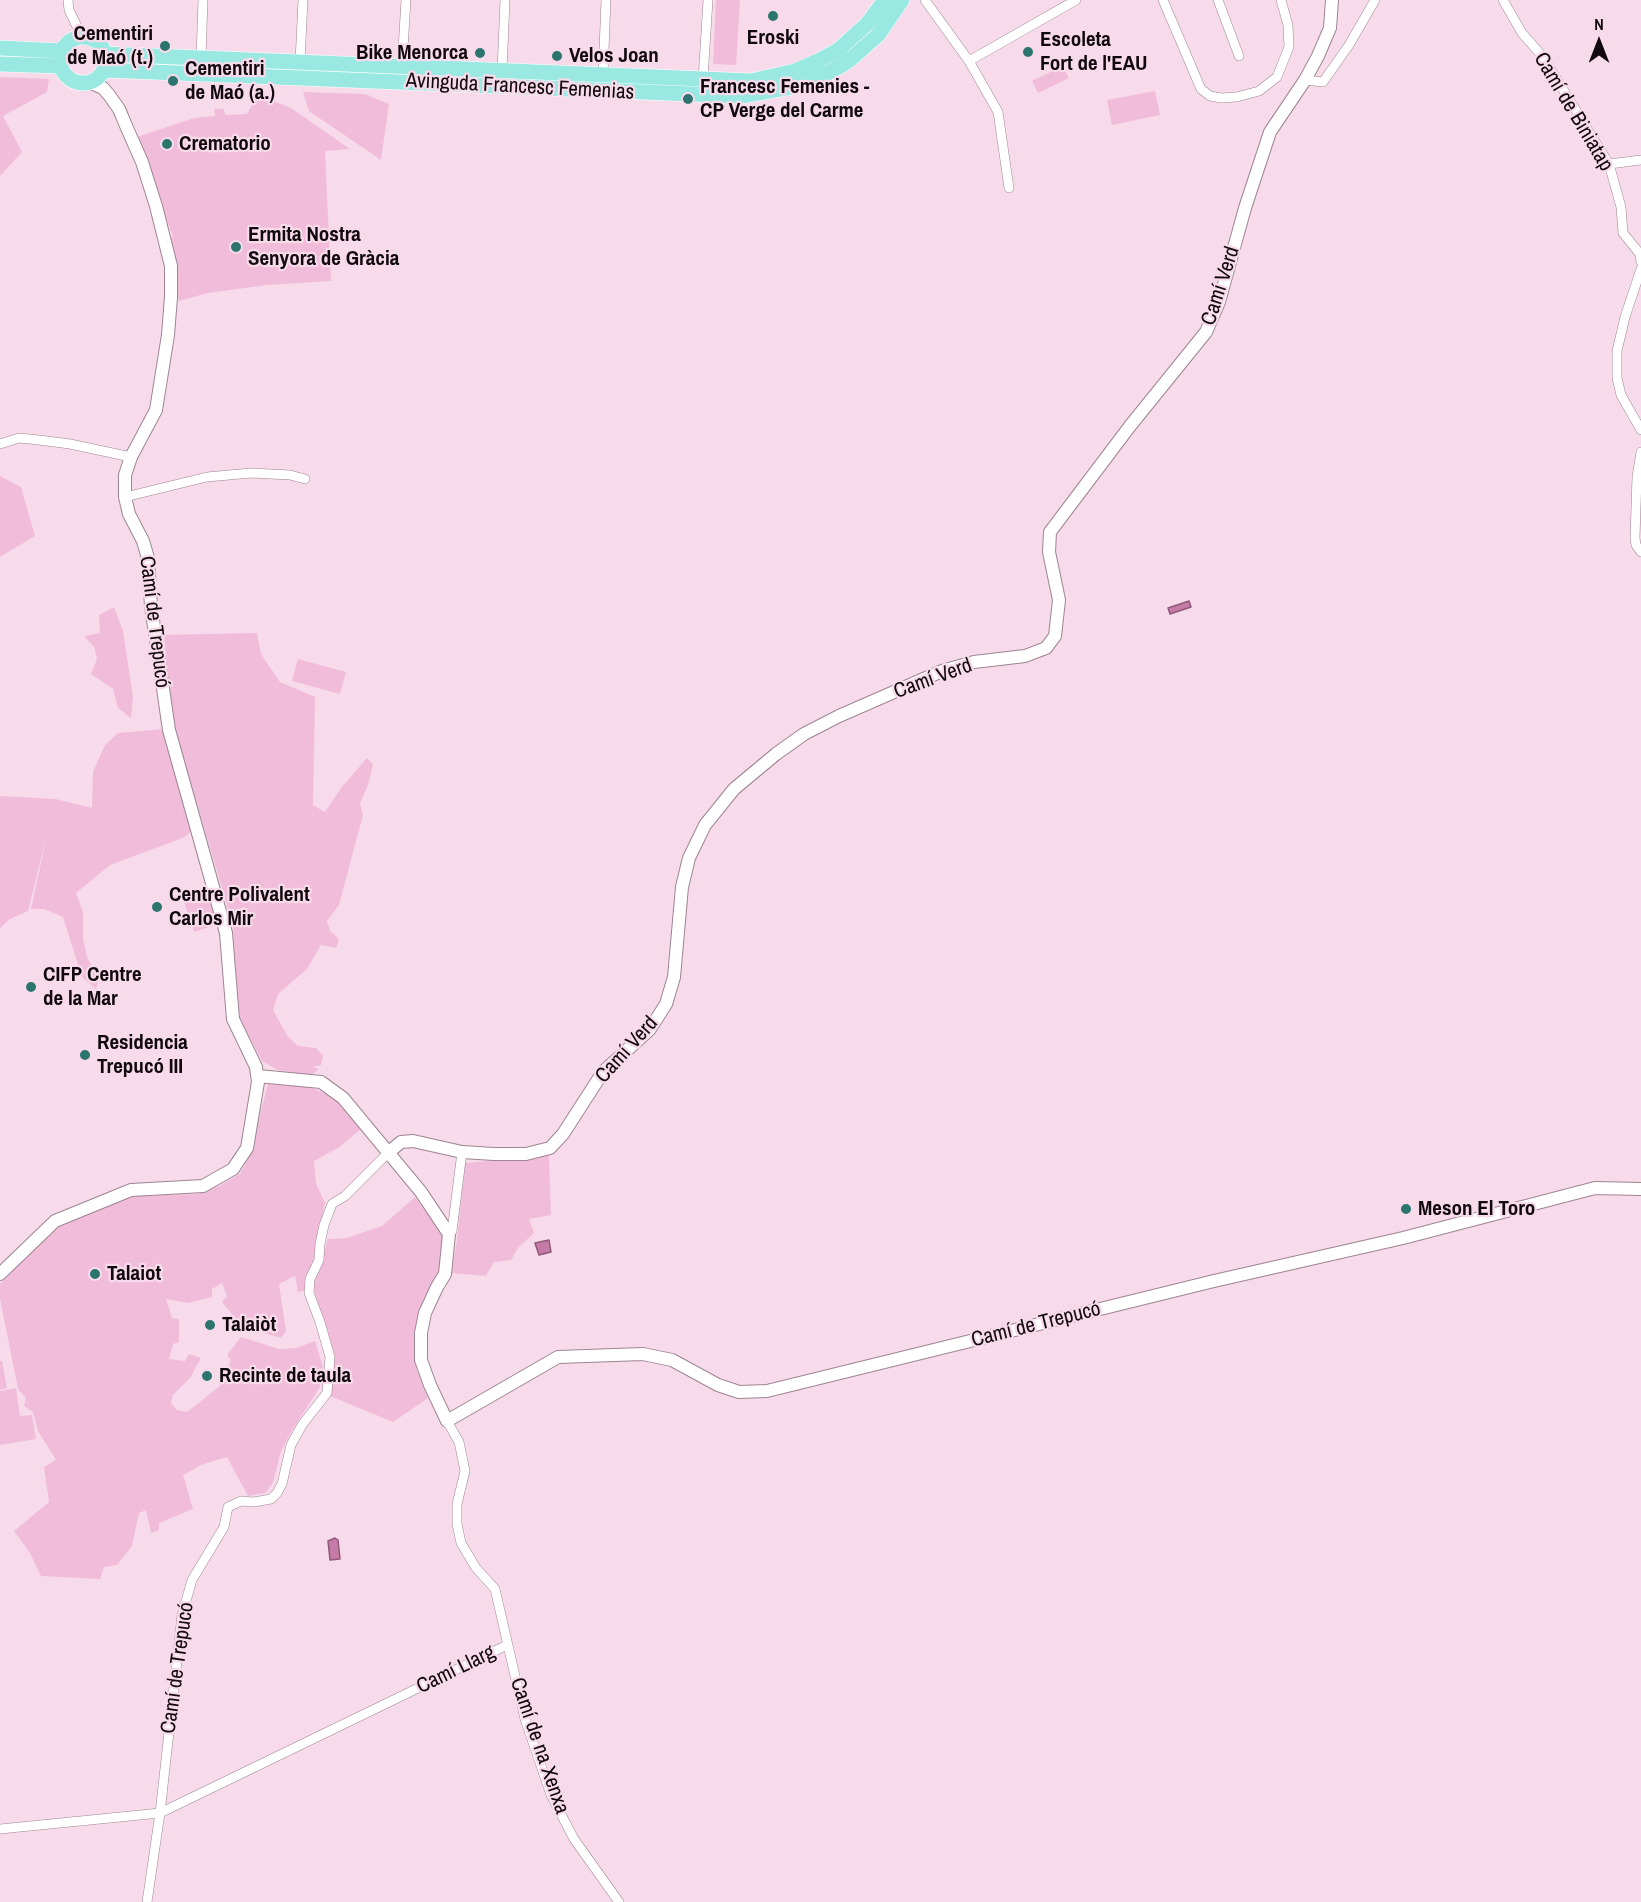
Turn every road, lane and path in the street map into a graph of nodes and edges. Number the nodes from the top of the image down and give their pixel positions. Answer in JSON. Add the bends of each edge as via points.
{"nodes":[{"id":1,"x":68,"y":0,"type":"edge"},
{"id":2,"x":203,"y":0,"type":"edge"},
{"id":3,"x":303,"y":0,"type":"edge"},
{"id":4,"x":406,"y":0,"type":"edge"},
{"id":5,"x":505,"y":0,"type":"edge"},
{"id":6,"x":606,"y":0,"type":"edge"},
{"id":7,"x":708,"y":0,"type":"edge"},
{"id":8,"x":885,"y":0,"type":"edge"},
{"id":9,"x":902,"y":0,"type":"edge"},
{"id":10,"x":925,"y":0,"type":"edge"},
{"id":11,"x":1077,"y":0,"type":"edge"},
{"id":12,"x":1163,"y":0,"type":"edge"},
{"id":13,"x":1218,"y":0,"type":"edge"},
{"id":14,"x":1281,"y":0,"type":"edge"},
{"id":15,"x":1332,"y":0,"type":"edge"},
{"id":16,"x":1375,"y":0,"type":"edge"},
{"id":17,"x":1503,"y":0,"type":"edge"},
{"id":18,"x":82,"y":37,"type":"junction"},
{"id":19,"x":0,"y":48,"type":"edge"},
{"id":20,"x":105,"y":54,"type":"junction"},
{"id":21,"x":1239,"y":56,"type":"dead end"},
{"id":22,"x":201,"y":57,"type":"junction"},
{"id":23,"x":62,"y":59,"type":"junction"},
{"id":24,"x":969,"y":61,"type":"junction"},
{"id":25,"x":300,"y":62,"type":"junction"},
{"id":26,"x":0,"y":64,"type":"edge"},
{"id":27,"x":402,"y":66,"type":"junction"},
{"id":28,"x":104,"y":70,"type":"junction"},
{"id":29,"x":502,"y":70,"type":"junction"},
{"id":30,"x":603,"y":74,"type":"junction"},
{"id":31,"x":703,"y":79,"type":"junction"},
{"id":32,"x":1305,"y":80,"type":"junction"},
{"id":33,"x":89,"y":82,"type":"junction"},
{"id":34,"x":1641,"y":160,"type":"edge"},
{"id":35,"x":1609,"y":164,"type":"junction"},
{"id":36,"x":1009,"y":188,"type":"dead end"},
{"id":37,"x":1641,"y":262,"type":"edge"},
{"id":38,"x":1641,"y":269,"type":"edge"},
{"id":39,"x":1641,"y":430,"type":"edge"},
{"id":40,"x":0,"y":444,"type":"edge"},
{"id":41,"x":1641,"y":452,"type":"edge"},
{"id":42,"x":131,"y":457,"type":"junction"},
{"id":43,"x":305,"y":479,"type":"dead end"},
{"id":44,"x":125,"y":497,"type":"junction"},
{"id":45,"x":1641,"y":552,"type":"edge"},
{"id":46,"x":258,"y":1076,"type":"junction"},
{"id":47,"x":389,"y":1152,"type":"junction"},
{"id":48,"x":462,"y":1152,"type":"junction"},
{"id":49,"x":1641,"y":1189,"type":"edge"},
{"id":50,"x":449,"y":1234,"type":"junction"},
{"id":51,"x":0,"y":1274,"type":"edge"},
{"id":52,"x":447,"y":1421,"type":"junction"},
{"id":53,"x":507,"y":1646,"type":"junction"},
{"id":54,"x":160,"y":1813,"type":"junction"},
{"id":55,"x":0,"y":1829,"type":"edge"},
{"id":56,"x":147,"y":1902,"type":"edge"},
{"id":57,"x":619,"y":1902,"type":"edge"}],
"edges":[{"from":1,"to":18,"type":"street"},
{"from":2,"to":22,"type":"street"},
{"from":3,"to":25,"type":"street"},
{"from":4,"to":27,"type":"street"},
{"from":5,"to":29,"type":"street"},
{"from":6,"to":30,"type":"street"},
{"from":7,"to":31,"type":"street"},
{"from":8,"to":31,"type":"main road","name":"Avinguda Francesc Femenias","via":[[850,41],[807,66],[751,81]]},
{"from":9,"to":28,"type":"main road","name":"Avinguda Francesc Femenias","via":[[878,35],[828,74],[796,86],[748,96]]},
{"from":10,"to":24,"type":"street"},
{"from":11,"to":24,"type":"street"},
{"from":12,"to":14,"type":"street","via":[[1200,89],[1221,98],[1259,91],[1277,77],[1289,47]]},
{"from":13,"to":21,"type":"street"},
{"from":15,"to":32,"type":"street","name":"Camí Verd","via":[[1330,28]]},
{"from":16,"to":32,"type":"street","via":[[1323,82]]},
{"from":17,"to":35,"type":"street","name":"Camí de Biniatap"},
{"from":18,"to":20,"type":"main road","via":[[99,43]]},
{"from":18,"to":23,"type":"main road","via":[[67,44]]},
{"from":19,"to":23,"type":"main road"},
{"from":20,"to":22,"type":"main road","name":"Avinguda Francesc Femenias"},
{"from":20,"to":28,"type":"main road"},
{"from":22,"to":25,"type":"main road","name":"Avinguda Francesc Femenias"},
{"from":23,"to":26,"type":"main road"},
{"from":23,"to":33,"type":"main road","via":[[69,78]]},
{"from":24,"to":36,"type":"street","via":[[998,112]]},
{"from":25,"to":27,"type":"main road","name":"Avinguda Francesc Femenias"},
{"from":27,"to":29,"type":"main road","name":"Avinguda Francesc Femenias"},
{"from":28,"to":33,"type":"main road"},
{"from":29,"to":30,"type":"main road","name":"Avinguda Francesc Femenias"},
{"from":30,"to":31,"type":"main road","name":"Avinguda Francesc Femenias"},
{"from":32,"to":48,"type":"street","name":"Camí Verd","via":[[1270,132],[1219,302],[1206,332],[1050,532],[1049,552],[1059,600],[1055,636],[1046,648],[1025,656],[974,662],[908,686],[804,734],[734,789],[705,825],[689,858],[682,887],[674,977],[666,1004],[650,1029],[603,1072],[550,1148],[526,1154]]},
{"from":33,"to":42,"type":"street","name":"Camí de Trepucó","via":[[103,88],[119,110],[142,162],[171,266],[169,326],[156,411]]},
{"from":34,"to":35,"type":"street"},
{"from":35,"to":37,"type":"street","name":"Camí de Biniatap","via":[[1621,207],[1623,233],[1640,254]]},
{"from":38,"to":39,"type":"street","via":[[1617,351],[1617,378],[1622,395]]},
{"from":40,"to":42,"type":"street","via":[[19,438]]},
{"from":41,"to":45,"type":"street","via":[[1635,538]]},
{"from":42,"to":44,"type":"street","name":"Camí de Trepucó","via":[[125,475]]},
{"from":43,"to":44,"type":"street","via":[[251,473],[207,477]]},
{"from":44,"to":46,"type":"street","name":"Camí de Trepucó","via":[[148,558],[169,730],[226,933],[233,1018]]},
{"from":46,"to":47,"type":"street","via":[[321,1082],[343,1098]]},
{"from":46,"to":51,"type":"street","via":[[247,1148],[233,1169],[203,1186],[131,1190],[55,1221]]},
{"from":47,"to":48,"type":"street","name":"Camí Verd","via":[[401,1142],[413,1141]]},
{"from":47,"to":50,"type":"street"},
{"from":47,"to":54,"type":"street","name":"Camí de Trepucó","via":[[332,1204],[319,1260],[310,1279],[309,1293],[330,1357],[327,1393],[291,1445],[278,1493],[271,1499],[242,1501],[228,1507],[224,1527],[192,1580],[182,1615]]},
{"from":48,"to":50,"type":"street"},
{"from":49,"to":52,"type":"street","name":"Camí de Trepucó","via":[[1595,1188],[767,1391],[739,1392],[672,1360],[643,1354],[558,1357]]},
{"from":50,"to":52,"type":"street","name":"Camí Llarg","via":[[445,1274],[425,1312],[421,1333],[421,1360]]},
{"from":52,"to":53,"type":"street","name":"Camí Llarg","via":[[459,1442],[465,1472],[457,1504],[461,1543],[495,1589]]},
{"from":53,"to":54,"type":"street","name":"Camí Llarg"},
{"from":53,"to":57,"type":"street","name":"Camí de na Xenxa","via":[[525,1719],[551,1795],[574,1839]]},
{"from":54,"to":55,"type":"street","name":"Camí Llarg"},
{"from":54,"to":56,"type":"street"}]}
